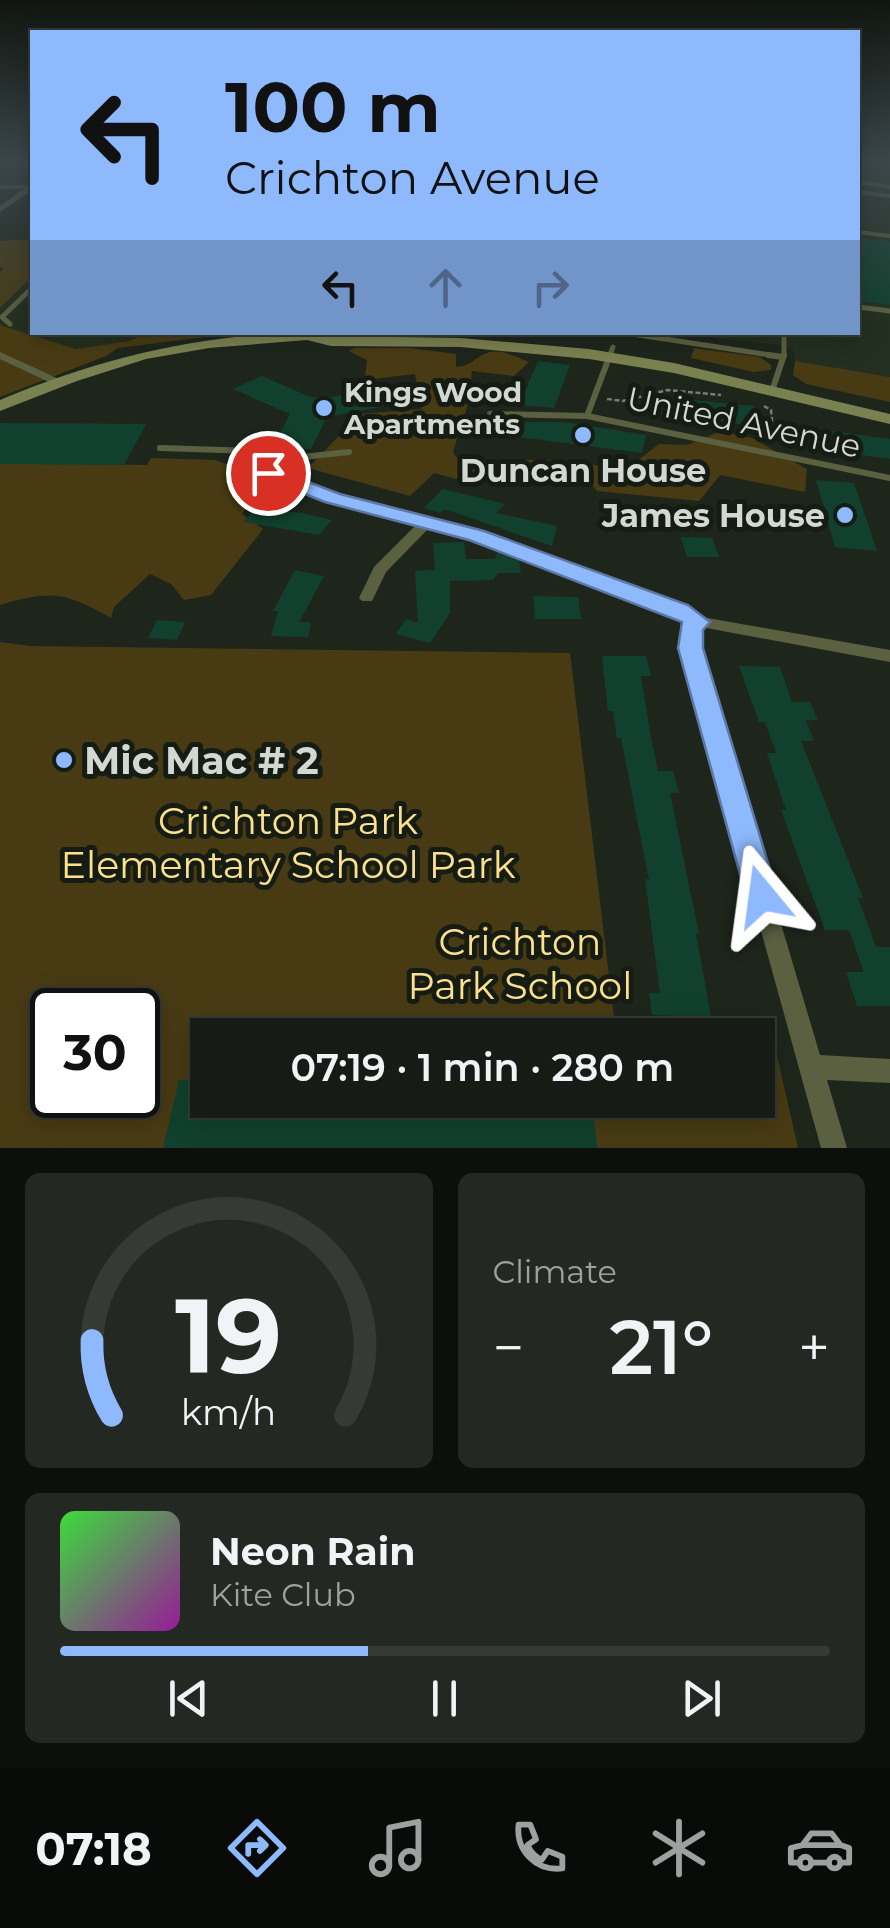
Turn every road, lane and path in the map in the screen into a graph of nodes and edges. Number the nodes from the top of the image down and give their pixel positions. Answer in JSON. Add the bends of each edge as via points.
{"nodes":[{"id":1,"x":860,"y":232,"type":"edge"},
{"id":2,"x":890,"y":236,"type":"edge"},
{"id":3,"x":30,"y":290,"type":"edge"},
{"id":4,"x":860,"y":307,"type":"edge"},
{"id":5,"x":890,"y":311,"type":"edge"},
{"id":6,"x":10,"y":324,"type":"dead end"},
{"id":7,"x":298,"y":335,"type":"edge"},
{"id":8,"x":311,"y":335,"type":"edge"},
{"id":9,"x":498,"y":335,"type":"edge"},
{"id":10,"x":784,"y":335,"type":"edge"},
{"id":11,"x":613,"y":346,"type":"edge"},
{"id":12,"x":0,"y":356,"type":"edge"},
{"id":13,"x":783,"y":357,"type":"junction"},
{"id":14,"x":57,"y":382,"type":"junction"},
{"id":15,"x":770,"y":392,"type":"junction"},
{"id":16,"x":731,"y":396,"type":"dead end"},
{"id":17,"x":592,"y":397,"type":"junction"},
{"id":18,"x":0,"y":406,"type":"edge"},
{"id":19,"x":890,"y":407,"type":"edge"},
{"id":20,"x":490,"y":414,"type":"dead end"},
{"id":21,"x":587,"y":416,"type":"junction"},
{"id":22,"x":890,"y":419,"type":"edge"},
{"id":23,"x":160,"y":448,"type":"dead end"},
{"id":24,"x":349,"y":452,"type":"dead end"},
{"id":25,"x":775,"y":454,"type":"junction"},
{"id":26,"x":268,"y":473,"type":"dead end"},
{"id":27,"x":890,"y":478,"type":"edge"},
{"id":28,"x":427,"y":522,"type":"junction"},
{"id":29,"x":367,"y":598,"type":"dead end"},
{"id":30,"x":698,"y":622,"type":"junction"},
{"id":31,"x":890,"y":656,"type":"edge"},
{"id":32,"x":811,"y":1067,"type":"junction"},
{"id":33,"x":890,"y":1070,"type":"edge"},
{"id":34,"x":834,"y":1148,"type":"edge"}],
"edges":[{"from":1,"to":2,"type":"lane"},
{"from":3,"to":6,"type":"lane","via":[[2,316]]},
{"from":4,"to":5,"type":"lane"},
{"from":7,"to":14,"type":"street","via":[[188,346]]},
{"from":8,"to":11,"type":"street","via":[[331,341]]},
{"from":9,"to":11,"type":"street"},
{"from":10,"to":13,"type":"lane"},
{"from":11,"to":13,"type":"lane"},
{"from":11,"to":15,"type":"street"},
{"from":11,"to":17,"type":"lane","name":"United Avenue"},
{"from":12,"to":14,"type":"street"},
{"from":13,"to":15,"type":"lane"},
{"from":14,"to":18,"type":"street"},
{"from":15,"to":19,"type":"street"},
{"from":15,"to":22,"type":"street"},
{"from":15,"to":25,"type":"path"},
{"from":16,"to":17,"type":"path","via":[[667,390],[623,401]]},
{"from":17,"to":21,"type":"lane","name":"United Avenue"},
{"from":20,"to":21,"type":"lane","name":"United Avenue"},
{"from":21,"to":25,"type":"lane","name":"United Avenue"},
{"from":23,"to":24,"type":"lane","via":[[254,451],[284,459]]},
{"from":25,"to":27,"type":"lane","name":"United Avenue"},
{"from":26,"to":28,"type":"street","via":[[332,498]]},
{"from":28,"to":29,"type":"street","via":[[380,570]]},
{"from":28,"to":30,"type":"street","via":[[680,610]]},
{"from":30,"to":31,"type":"street"},
{"from":30,"to":32,"type":"street","via":[[691,627],[691,648]]},
{"from":32,"to":33,"type":"street"},
{"from":32,"to":34,"type":"street"}]}
